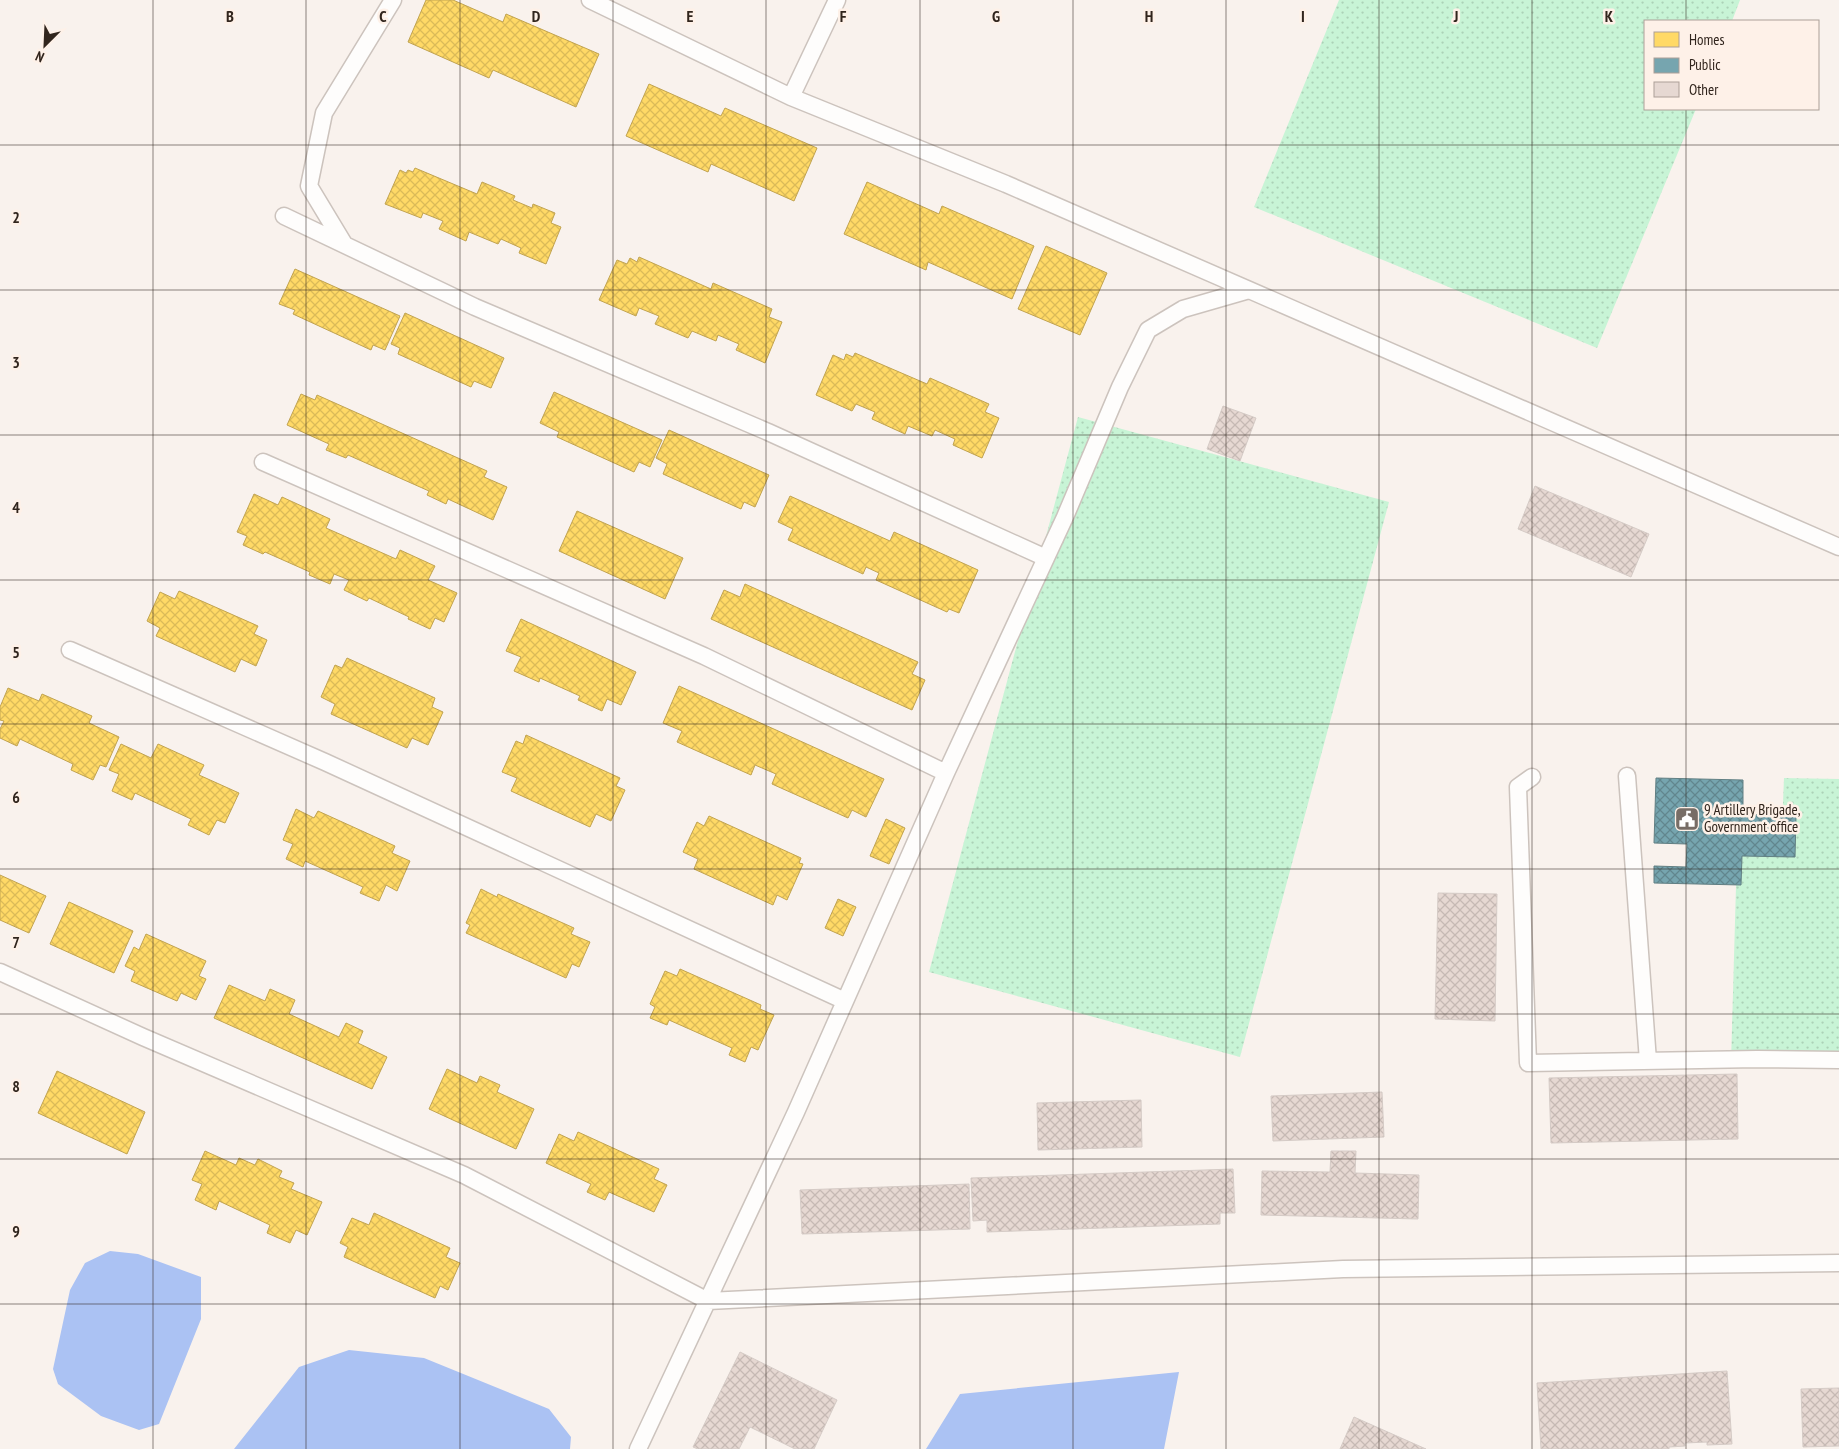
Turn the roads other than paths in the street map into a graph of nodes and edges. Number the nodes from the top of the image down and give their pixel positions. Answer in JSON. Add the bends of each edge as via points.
{"nodes":[{"id":1,"x":393,"y":0,"type":"edge"},
{"id":2,"x":590,"y":0,"type":"edge"},
{"id":3,"x":837,"y":0,"type":"edge"},
{"id":4,"x":791,"y":97,"type":"junction"},
{"id":5,"x":284,"y":216,"type":"dead end"},
{"id":6,"x":344,"y":244,"type":"junction"},
{"id":7,"x":1249,"y":290,"type":"junction"},
{"id":8,"x":263,"y":462,"type":"dead end"},
{"id":9,"x":1839,"y":547,"type":"edge"},
{"id":10,"x":1046,"y":558,"type":"junction"},
{"id":11,"x":70,"y":650,"type":"dead end"},
{"id":12,"x":946,"y":772,"type":"junction"},
{"id":13,"x":1627,"y":776,"type":"dead end"},
{"id":14,"x":1532,"y":777,"type":"dead end"},
{"id":15,"x":0,"y":972,"type":"edge"},
{"id":16,"x":845,"y":1001,"type":"junction"},
{"id":17,"x":1839,"y":1060,"type":"edge"},
{"id":18,"x":1648,"y":1061,"type":"junction"},
{"id":19,"x":1839,"y":1263,"type":"edge"},
{"id":20,"x":708,"y":1301,"type":"junction"},
{"id":21,"x":638,"y":1449,"type":"edge"}],
"edges":[{"from":1,"to":6,"type":"lane","via":[[324,113],[308,186]]},
{"from":2,"to":4,"type":"lane"},
{"from":3,"to":4,"type":"lane"},
{"from":4,"to":7,"type":"lane","via":[[1006,184]]},
{"from":5,"to":6,"type":"lane"},
{"from":6,"to":10,"type":"lane","via":[[475,307],[768,432]]},
{"from":7,"to":9,"type":"lane"},
{"from":7,"to":10,"type":"lane","via":[[1183,309],[1148,330]]},
{"from":8,"to":12,"type":"lane","via":[[704,656]]},
{"from":10,"to":12,"type":"lane"},
{"from":11,"to":16,"type":"lane","via":[[334,766]]},
{"from":12,"to":16,"type":"lane"},
{"from":13,"to":18,"type":"lane"},
{"from":14,"to":18,"type":"lane","via":[[1518,787],[1528,1063]]},
{"from":15,"to":20,"type":"lane","via":[[142,1037],[464,1175]]},
{"from":16,"to":20,"type":"lane"},
{"from":17,"to":18,"type":"lane"},
{"from":19,"to":20,"type":"lane","via":[[1343,1269]]},
{"from":20,"to":21,"type":"lane"}]}
